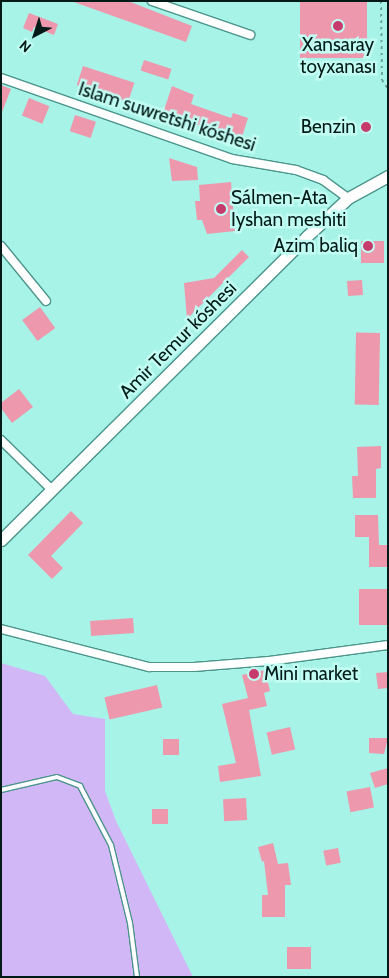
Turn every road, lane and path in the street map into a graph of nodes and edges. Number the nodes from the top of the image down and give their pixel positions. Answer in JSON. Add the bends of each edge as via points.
{"nodes":[{"id":1,"x":152,"y":1,"type":"edge"},
{"id":2,"x":381,"y":1,"type":"edge"},
{"id":3,"x":250,"y":36,"type":"dead end"},
{"id":4,"x":1,"y":78,"type":"edge"},
{"id":5,"x":388,"y":88,"type":"edge"},
{"id":6,"x":388,"y":176,"type":"edge"},
{"id":7,"x":348,"y":198,"type":"junction"},
{"id":8,"x":1,"y":246,"type":"edge"},
{"id":9,"x":46,"y":301,"type":"dead end"},
{"id":10,"x":1,"y":440,"type":"edge"},
{"id":11,"x":52,"y":490,"type":"junction"},
{"id":12,"x":1,"y":540,"type":"edge"},
{"id":13,"x":1,"y":629,"type":"edge"},
{"id":14,"x":388,"y":644,"type":"edge"},
{"id":15,"x":1,"y":790,"type":"edge"},
{"id":16,"x":137,"y":977,"type":"edge"}],
"edges":[{"from":1,"to":3,"type":"street"},
{"from":2,"to":5,"type":"path","via":[[382,80]]},
{"from":4,"to":7,"type":"street","name":"Islam suwretshi kóshesi","via":[[232,159],[296,170],[323,180]]},
{"from":6,"to":7,"type":"street","name":"Amir Temur kóshesi"},
{"from":7,"to":11,"type":"street","name":"Amir Temur kóshesi"},
{"from":8,"to":9,"type":"street"},
{"from":10,"to":11,"type":"street"},
{"from":11,"to":12,"type":"street","name":"Amir Temur kóshesi"},
{"from":13,"to":14,"type":"street","via":[[148,667],[269,661]]},
{"from":15,"to":16,"type":"lane","via":[[57,777],[80,786],[111,844],[130,923]]}]}
